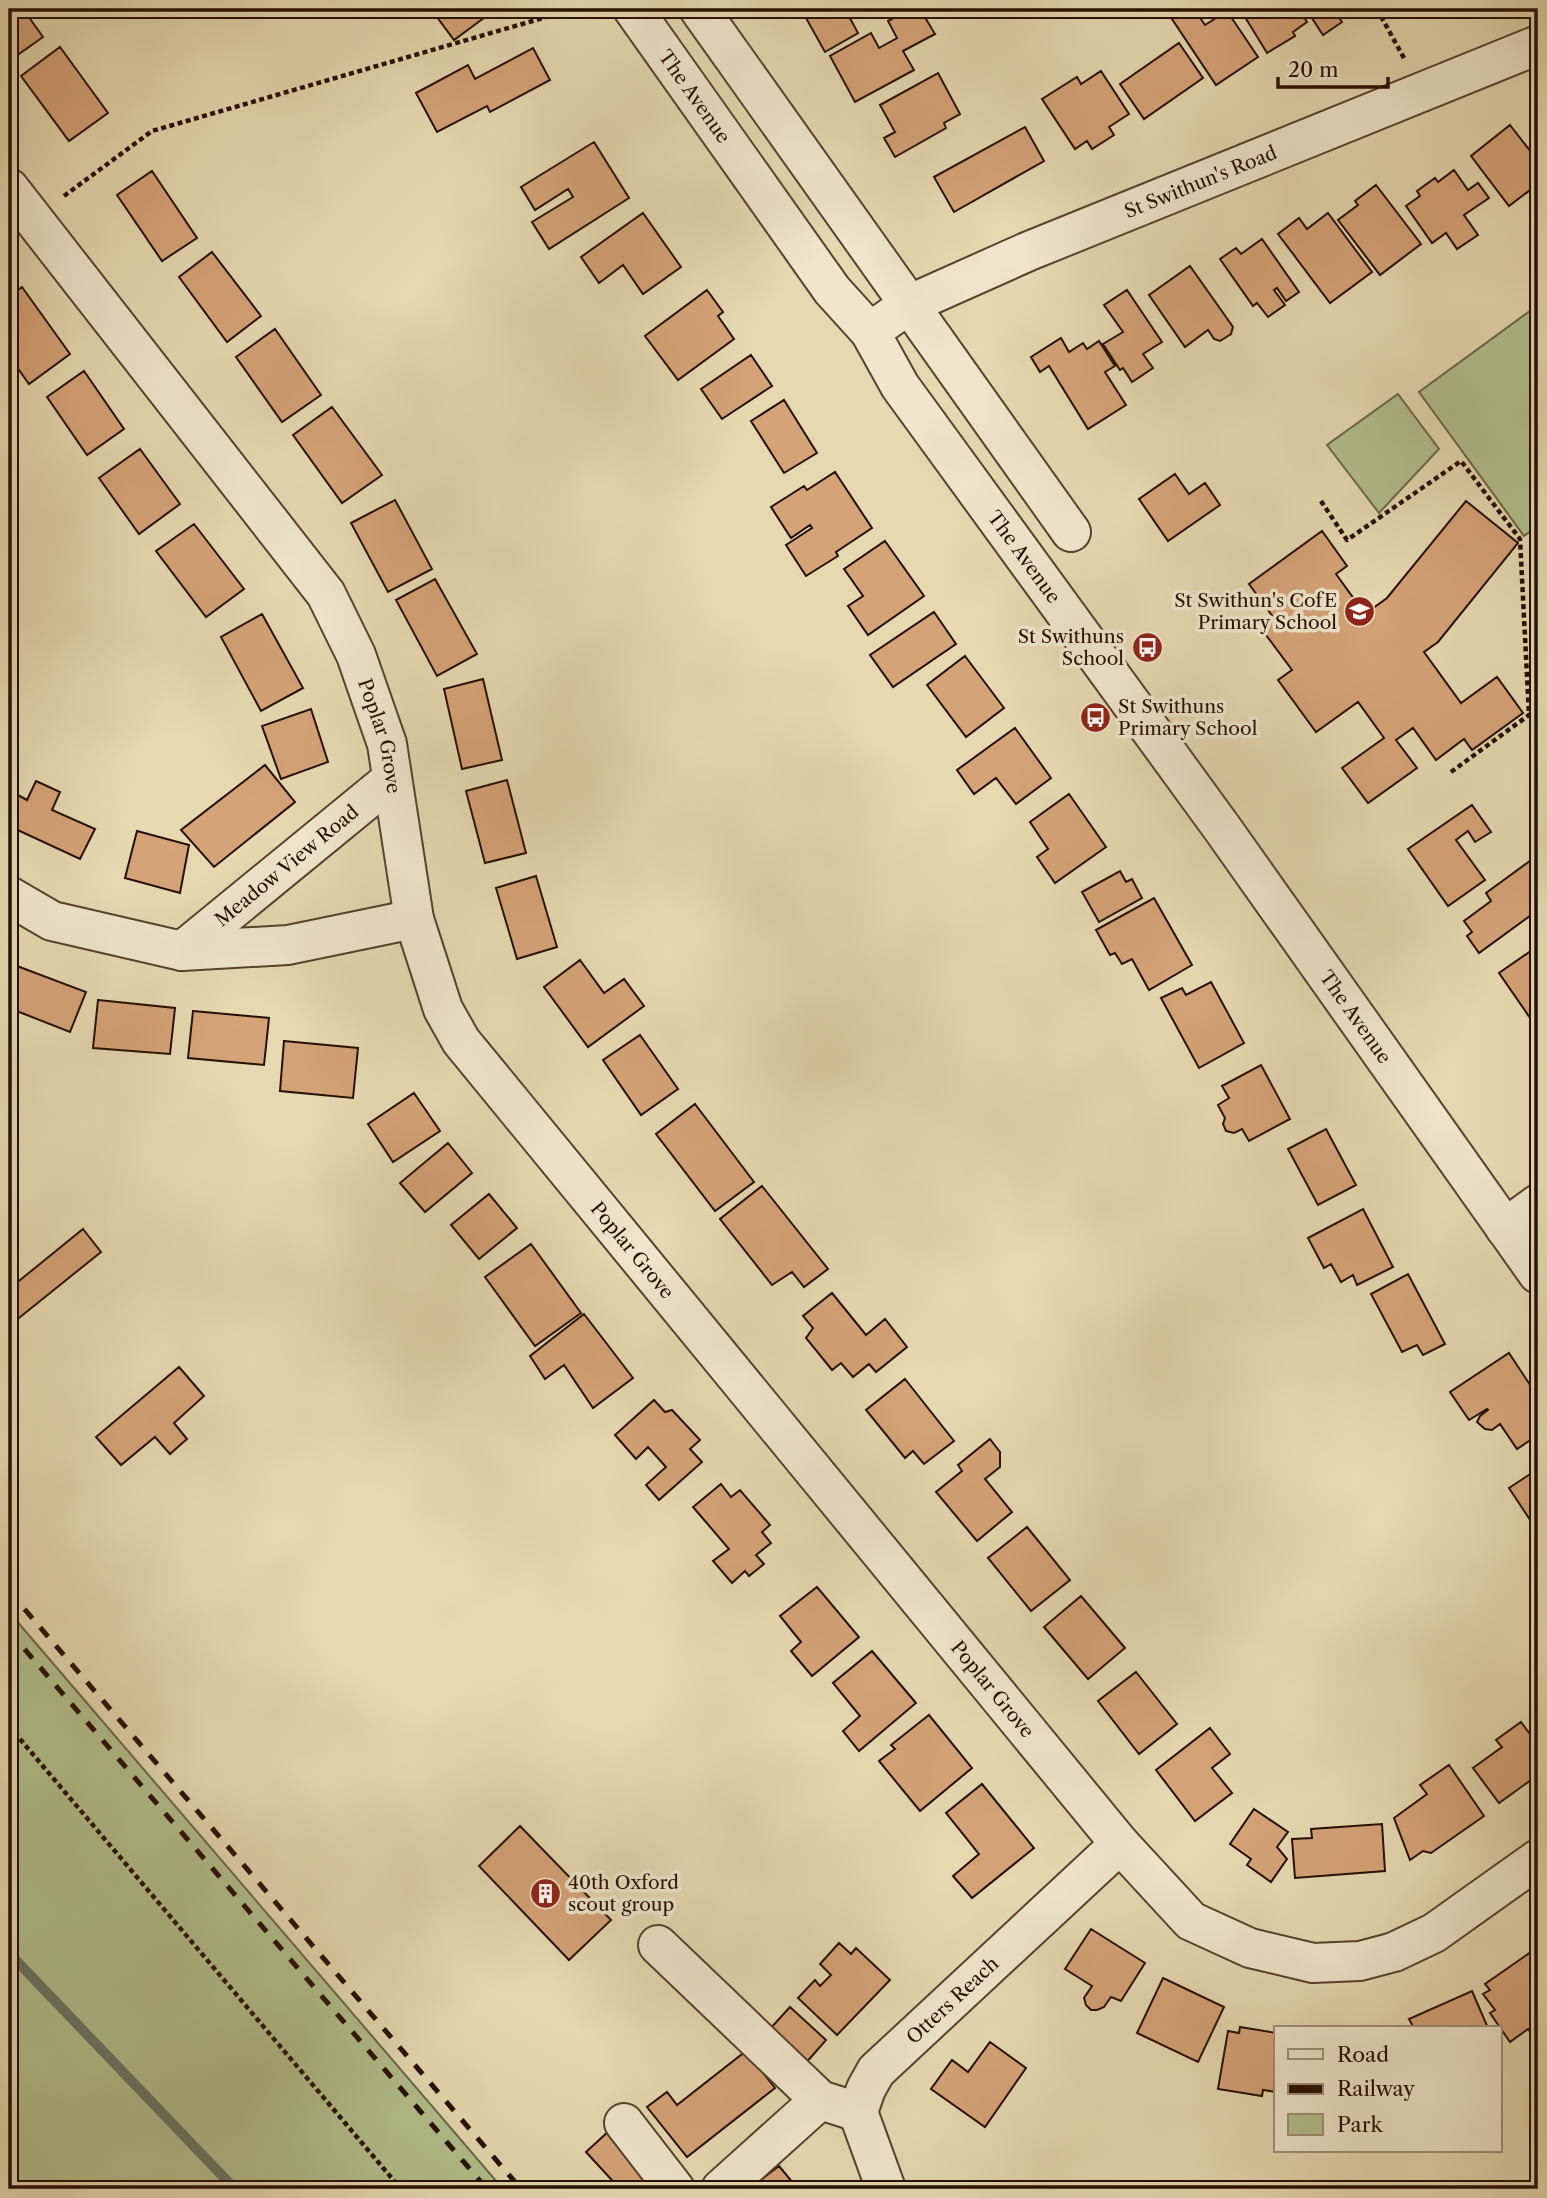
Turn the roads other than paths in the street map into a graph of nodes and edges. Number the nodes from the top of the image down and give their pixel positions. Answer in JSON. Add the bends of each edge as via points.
{"nodes":[{"id":1,"x":633,"y":9,"type":"edge"},
{"id":2,"x":699,"y":9,"type":"edge"},
{"id":3,"x":1538,"y":45,"type":"edge"},
{"id":4,"x":9,"y":188,"type":"edge"},
{"id":5,"x":908,"y":305,"type":"junction"},
{"id":6,"x":870,"y":332,"type":"junction"},
{"id":7,"x":1071,"y":532,"type":"dead end"},
{"id":8,"x":392,"y":779,"type":"junction"},
{"id":9,"x":9,"y":896,"type":"edge"},
{"id":10,"x":414,"y":919,"type":"junction"},
{"id":11,"x":181,"y":951,"type":"junction"},
{"id":12,"x":1538,"y":1204,"type":"edge"},
{"id":13,"x":1506,"y":1228,"type":"junction"},
{"id":14,"x":1538,"y":1274,"type":"edge"},
{"id":15,"x":1120,"y":1844,"type":"junction"},
{"id":16,"x":1538,"y":1859,"type":"edge"},
{"id":17,"x":658,"y":1945,"type":"dead end"},
{"id":18,"x":820,"y":2100,"type":"junction"},
{"id":19,"x":858,"y":2112,"type":"junction"},
{"id":20,"x":624,"y":2123,"type":"dead end"},
{"id":21,"x":675,"y":2189,"type":"edge"},
{"id":22,"x":721,"y":2189,"type":"edge"},
{"id":23,"x":886,"y":2189,"type":"edge"}],
"edges":[{"from":1,"to":6,"type":"street","name":"The Avenue","via":[[832,290]]},
{"from":2,"to":5,"type":"street"},
{"from":3,"to":5,"type":"street","name":"St Swithun's Road","via":[[1029,251]]},
{"from":4,"to":8,"type":"street","name":"Poplar Grove","via":[[326,594],[356,655],[387,744]]},
{"from":5,"to":6,"type":"street","name":"St Swithun's Road"},
{"from":5,"to":7,"type":"street"},
{"from":6,"to":13,"type":"street","name":"The Avenue","via":[[900,386]]},
{"from":8,"to":10,"type":"street","name":"Poplar Grove"},
{"from":8,"to":11,"type":"street","name":"Meadow View Road"},
{"from":9,"to":11,"type":"street","name":"Meadow View Road","via":[[52,921]]},
{"from":10,"to":11,"type":"street","name":"Meadow View Road","via":[[288,944]]},
{"from":10,"to":15,"type":"street","name":"Poplar Grove","via":[[443,1009],[461,1041]]},
{"from":12,"to":13,"type":"street"},
{"from":13,"to":14,"type":"street","name":"The Avenue"},
{"from":15,"to":16,"type":"street","name":"Poplar Grove","via":[[1191,1921],[1250,1948],[1313,1963],[1360,1961],[1394,1952],[1434,1933]]},
{"from":15,"to":19,"type":"street","name":"Otters Reach","via":[[876,2071]]},
{"from":17,"to":18,"type":"street"},
{"from":18,"to":19,"type":"street"},
{"from":18,"to":22,"type":"street"},
{"from":19,"to":23,"type":"street"},
{"from":20,"to":21,"type":"street"}]}
